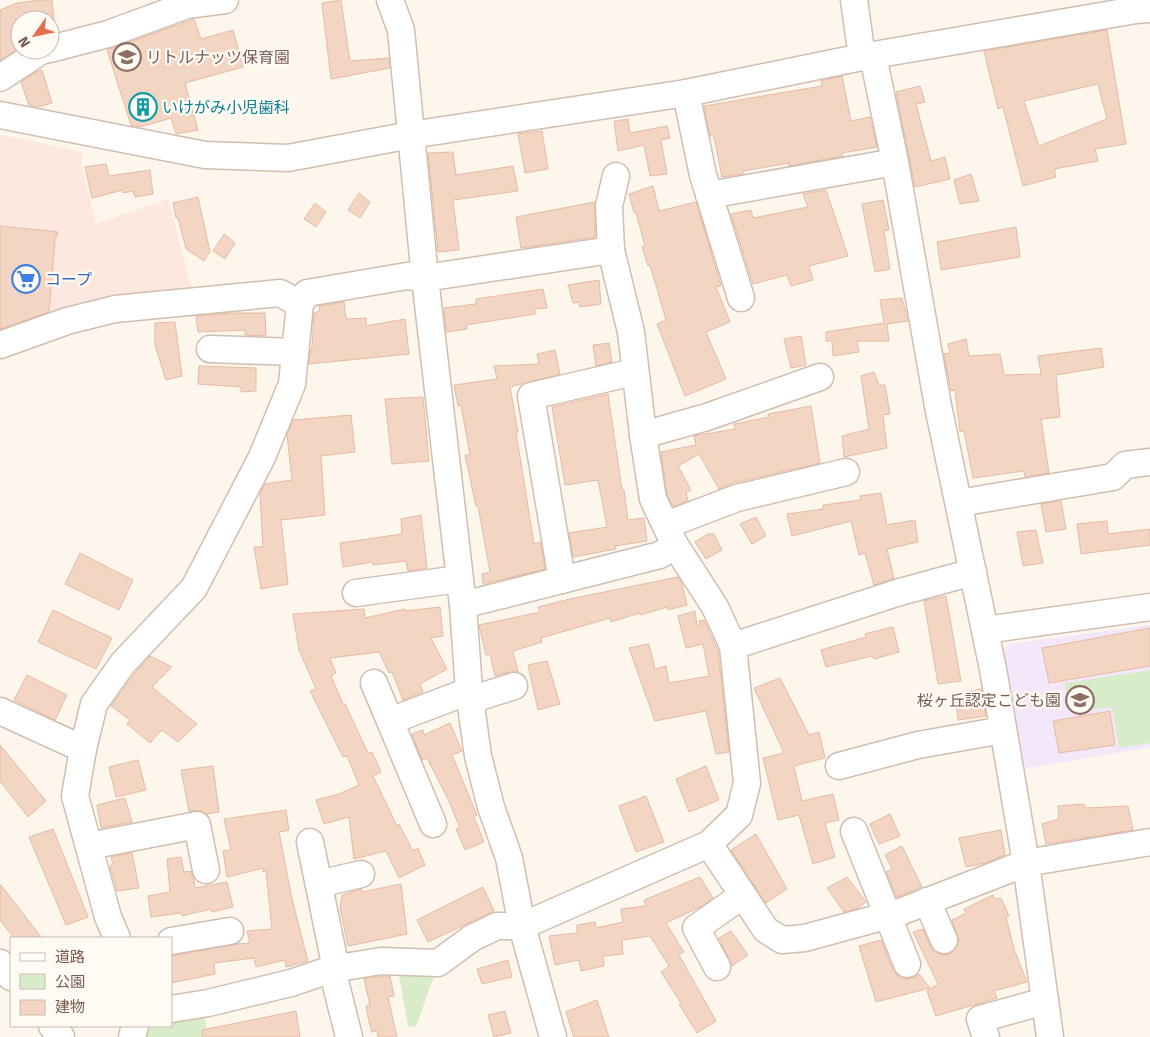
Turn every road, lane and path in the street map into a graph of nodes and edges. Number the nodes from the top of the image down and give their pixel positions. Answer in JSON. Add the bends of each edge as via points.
{"nodes":[{"id":1,"x":225,"y":0,"type":"edge"},
{"id":2,"x":390,"y":0,"type":"edge"},
{"id":3,"x":854,"y":0,"type":"edge"},
{"id":4,"x":1150,"y":9,"type":"edge"},
{"id":5,"x":60,"y":46,"type":"edge"},
{"id":6,"x":868,"y":57,"type":"junction"},
{"id":7,"x":27,"y":60,"type":"edge"},
{"id":8,"x":0,"y":78,"type":"edge"},
{"id":9,"x":686,"y":93,"type":"junction"},
{"id":10,"x":0,"y":115,"type":"edge"},
{"id":11,"x":411,"y":135,"type":"junction"},
{"id":12,"x":895,"y":162,"type":"junction"},
{"id":13,"x":616,"y":176,"type":"dead end"},
{"id":14,"x":709,"y":195,"type":"junction"},
{"id":15,"x":611,"y":250,"type":"junction"},
{"id":16,"x":425,"y":278,"type":"junction"},
{"id":17,"x":741,"y":298,"type":"dead end"},
{"id":18,"x":300,"y":304,"type":"junction"},
{"id":19,"x":0,"y":345,"type":"edge"},
{"id":20,"x":210,"y":349,"type":"dead end"},
{"id":21,"x":295,"y":352,"type":"junction"},
{"id":22,"x":634,"y":372,"type":"junction"},
{"id":23,"x":820,"y":377,"type":"dead end"},
{"id":24,"x":643,"y":435,"type":"junction"},
{"id":25,"x":1150,"y":462,"type":"edge"},
{"id":26,"x":846,"y":472,"type":"dead end"},
{"id":27,"x":959,"y":503,"type":"junction"},
{"id":28,"x":671,"y":535,"type":"junction"},
{"id":29,"x":973,"y":572,"type":"junction"},
{"id":30,"x":459,"y":579,"type":"junction"},
{"id":31,"x":562,"y":580,"type":"junction"},
{"id":32,"x":356,"y":593,"type":"dead end"},
{"id":33,"x":463,"y":605,"type":"junction"},
{"id":34,"x":1150,"y":607,"type":"edge"},
{"id":35,"x":985,"y":630,"type":"junction"},
{"id":36,"x":734,"y":646,"type":"junction"},
{"id":37,"x":374,"y":683,"type":"dead end"},
{"id":38,"x":514,"y":686,"type":"dead end"},
{"id":39,"x":470,"y":696,"type":"junction"},
{"id":40,"x":0,"y":711,"type":"edge"},
{"id":41,"x":390,"y":721,"type":"junction"},
{"id":42,"x":1003,"y":730,"type":"junction"},
{"id":43,"x":83,"y":749,"type":"junction"},
{"id":44,"x":839,"y":766,"type":"dead end"},
{"id":45,"x":433,"y":824,"type":"dead end"},
{"id":46,"x":854,"y":831,"type":"dead end"},
{"id":47,"x":310,"y":842,"type":"dead end"},
{"id":48,"x":1150,"y":842,"type":"edge"},
{"id":49,"x":709,"y":844,"type":"junction"},
{"id":50,"x":89,"y":846,"type":"junction"},
{"id":51,"x":1026,"y":863,"type":"junction"},
{"id":52,"x":206,"y":870,"type":"dead end"},
{"id":53,"x":361,"y":874,"type":"dead end"},
{"id":54,"x":319,"y":884,"type":"junction"},
{"id":55,"x":743,"y":895,"type":"junction"},
{"id":56,"x":927,"y":902,"type":"junction"},
{"id":57,"x":888,"y":915,"type":"junction"},
{"id":58,"x":522,"y":926,"type":"junction"},
{"id":59,"x":230,"y":931,"type":"dead end"},
{"id":60,"x":118,"y":937,"type":"edge"},
{"id":61,"x":172,"y":940,"type":"edge"},
{"id":62,"x":944,"y":940,"type":"dead end"},
{"id":63,"x":0,"y":963,"type":"edge"},
{"id":64,"x":907,"y":964,"type":"dead end"},
{"id":65,"x":717,"y":967,"type":"dead end"},
{"id":66,"x":334,"y":969,"type":"junction"},
{"id":67,"x":10,"y":976,"type":"edge"},
{"id":68,"x":1045,"y":1001,"type":"junction"},
{"id":69,"x":172,"y":1009,"type":"edge"},
{"id":70,"x":53,"y":1027,"type":"edge"},
{"id":71,"x":61,"y":1037,"type":"edge"},
{"id":72,"x":349,"y":1037,"type":"edge"},
{"id":73,"x":553,"y":1037,"type":"edge"},
{"id":74,"x":986,"y":1037,"type":"edge"},
{"id":75,"x":1050,"y":1037,"type":"edge"}],
"edges":[{"from":1,"to":5,"type":"street","via":[[187,5],[108,34]]},
{"from":2,"to":11,"type":"street","via":[[401,30]]},
{"from":3,"to":6,"type":"street"},
{"from":4,"to":6,"type":"street"},
{"from":6,"to":9,"type":"street"},
{"from":6,"to":12,"type":"street"},
{"from":7,"to":8,"type":"street"},
{"from":9,"to":11,"type":"street"},
{"from":9,"to":14,"type":"street"},
{"from":10,"to":11,"type":"street","via":[[205,155],[288,158]]},
{"from":11,"to":16,"type":"street"},
{"from":12,"to":14,"type":"street"},
{"from":12,"to":27,"type":"street","via":[[938,406]]},
{"from":13,"to":15,"type":"street","via":[[609,206]]},
{"from":14,"to":17,"type":"street"},
{"from":15,"to":16,"type":"street"},
{"from":15,"to":22,"type":"street","via":[[630,332]]},
{"from":16,"to":18,"type":"street","via":[[407,276],[307,293]]},
{"from":16,"to":30,"type":"street"},
{"from":18,"to":19,"type":"street","via":[[280,293],[115,309]]},
{"from":18,"to":21,"type":"street"},
{"from":20,"to":21,"type":"street"},
{"from":21,"to":43,"type":"street","via":[[292,384],[262,456],[194,588],[123,663],[94,704]]},
{"from":22,"to":24,"type":"street"},
{"from":22,"to":31,"type":"street","via":[[531,396]]},
{"from":23,"to":24,"type":"street","via":[[707,417]]},
{"from":24,"to":28,"type":"street","via":[[653,499]]},
{"from":25,"to":27,"type":"street","via":[[1125,465],[1113,477]]},
{"from":26,"to":28,"type":"street","via":[[737,498]]},
{"from":27,"to":29,"type":"street"},
{"from":28,"to":31,"type":"street","via":[[660,555]]},
{"from":28,"to":36,"type":"street","via":[[715,607]]},
{"from":29,"to":35,"type":"street"},
{"from":29,"to":36,"type":"street"},
{"from":30,"to":32,"type":"street"},
{"from":30,"to":33,"type":"street"},
{"from":31,"to":33,"type":"street"},
{"from":33,"to":39,"type":"street"},
{"from":34,"to":35,"type":"street"},
{"from":35,"to":42,"type":"street"},
{"from":36,"to":49,"type":"street","via":[[747,783],[739,815]]},
{"from":37,"to":41,"type":"street"},
{"from":38,"to":39,"type":"street"},
{"from":39,"to":41,"type":"street"},
{"from":39,"to":58,"type":"street","via":[[478,756],[509,858]]},
{"from":40,"to":43,"type":"street"},
{"from":41,"to":45,"type":"street"},
{"from":42,"to":44,"type":"street","via":[[918,745]]},
{"from":42,"to":51,"type":"street"},
{"from":43,"to":50,"type":"street","via":[[75,796]]},
{"from":46,"to":57,"type":"street"},
{"from":47,"to":54,"type":"street"},
{"from":48,"to":51,"type":"street"},
{"from":49,"to":55,"type":"street"},
{"from":49,"to":58,"type":"street"},
{"from":50,"to":52,"type":"street","via":[[197,825]]},
{"from":50,"to":60,"type":"street","via":[[108,917]]},
{"from":51,"to":56,"type":"street"},
{"from":51,"to":68,"type":"street"},
{"from":53,"to":54,"type":"street"},
{"from":54,"to":66,"type":"street"},
{"from":55,"to":57,"type":"street","via":[[766,930],[782,940],[805,938]]},
{"from":55,"to":65,"type":"street","via":[[696,928]]},
{"from":56,"to":57,"type":"street"},
{"from":56,"to":62,"type":"street"},
{"from":57,"to":64,"type":"street"},
{"from":58,"to":66,"type":"street","via":[[497,926],[472,938],[438,962],[381,961]]},
{"from":58,"to":73,"type":"street"},
{"from":59,"to":61,"type":"street"},
{"from":63,"to":67,"type":"street"},
{"from":66,"to":69,"type":"street","via":[[291,984]]},
{"from":66,"to":72,"type":"street"},
{"from":68,"to":74,"type":"street","via":[[980,1019]]},
{"from":68,"to":75,"type":"street"},
{"from":70,"to":71,"type":"street"}]}
